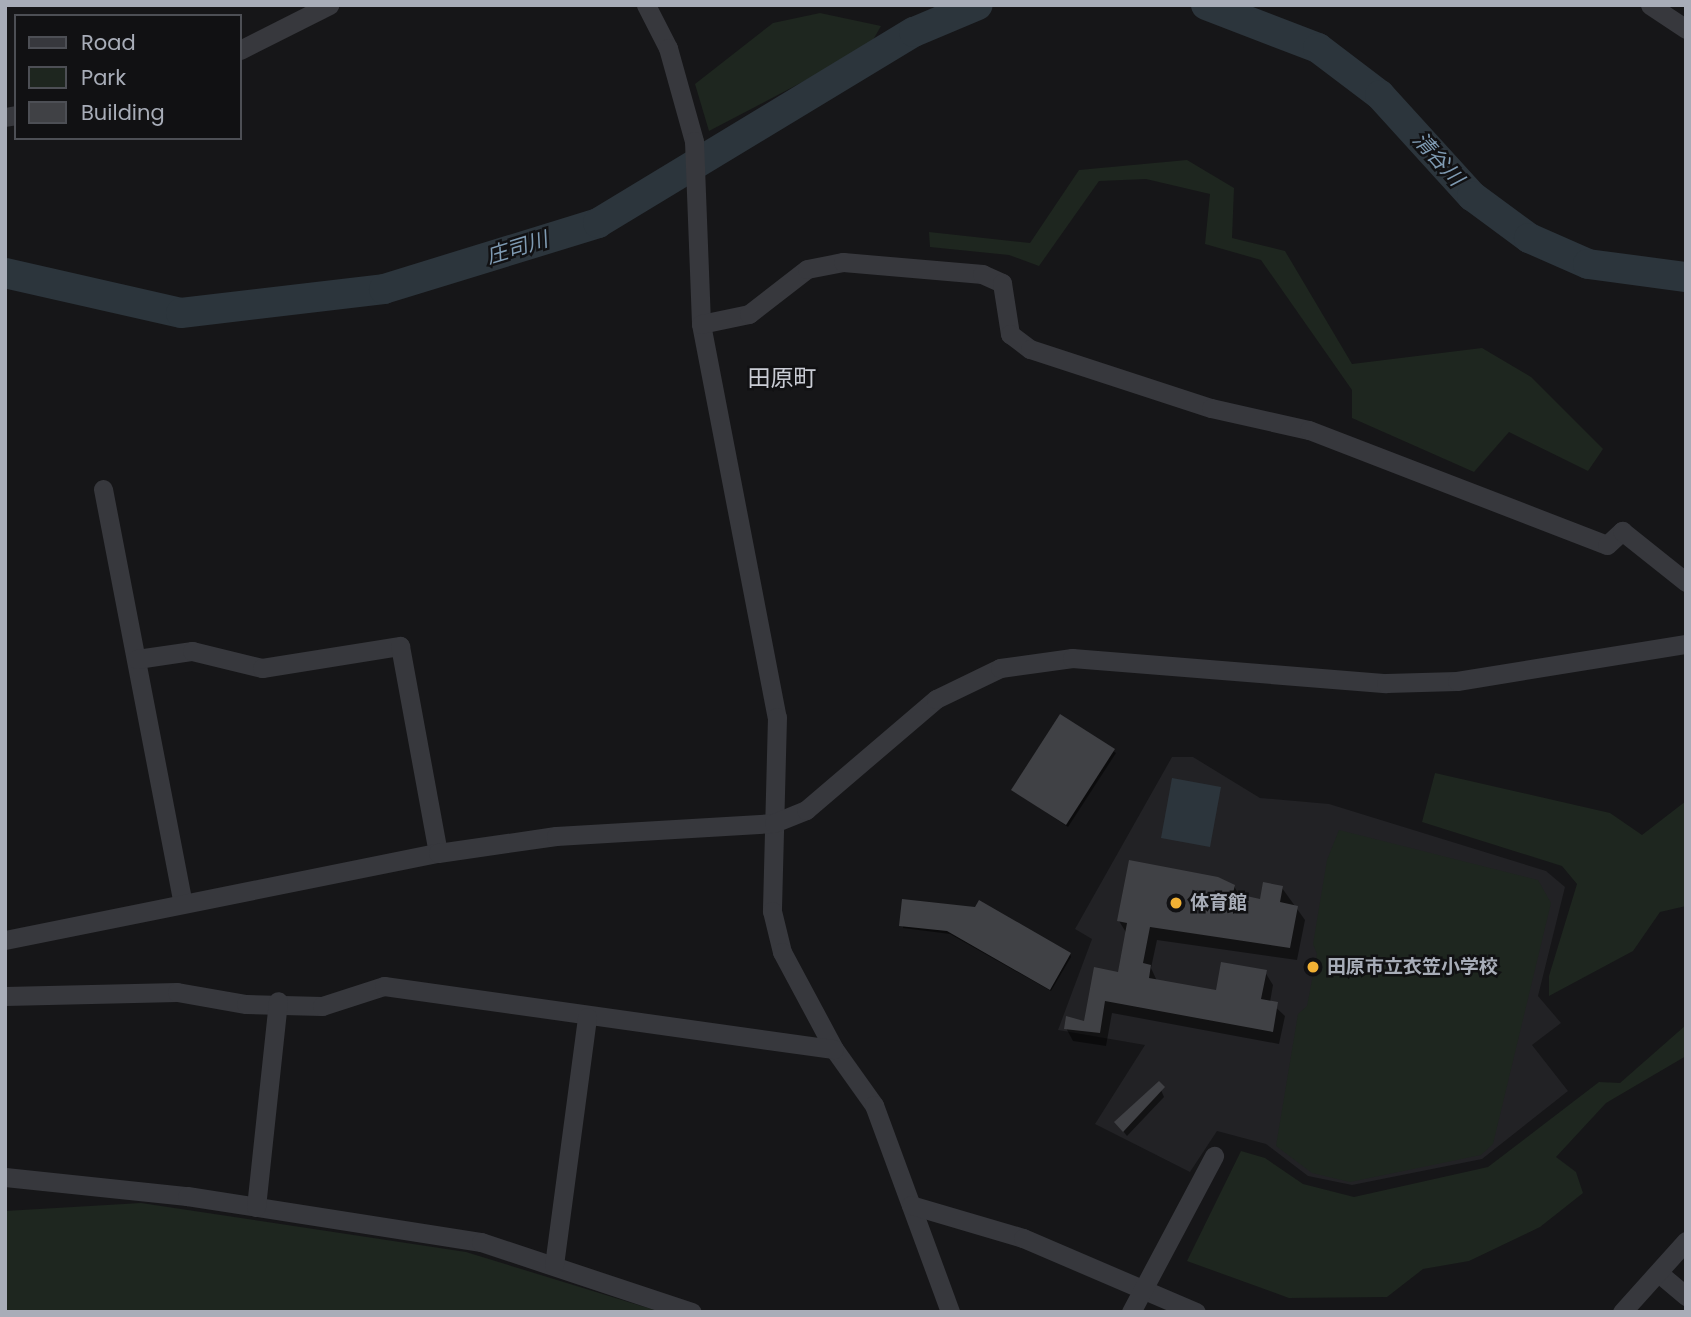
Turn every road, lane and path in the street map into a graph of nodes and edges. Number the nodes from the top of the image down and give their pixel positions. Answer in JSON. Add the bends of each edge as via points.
{"nodes":[{"id":1,"x":329,"y":5,"type":"edge"},
{"id":2,"x":646,"y":5,"type":"edge"},
{"id":3,"x":1650,"y":5,"type":"edge"},
{"id":4,"x":1686,"y":29,"type":"edge"},
{"id":5,"x":242,"y":49,"type":"edge"},
{"id":6,"x":701,"y":324,"type":"junction"},
{"id":7,"x":103,"y":489,"type":"dead end"},
{"id":8,"x":1686,"y":582,"type":"edge"},
{"id":9,"x":1686,"y":644,"type":"edge"},
{"id":10,"x":137,"y":659,"type":"junction"},
{"id":11,"x":774,"y":823,"type":"junction"},
{"id":12,"x":438,"y":853,"type":"junction"},
{"id":13,"x":183,"y":903,"type":"junction"},
{"id":14,"x":5,"y":940,"type":"edge"},
{"id":15,"x":5,"y":996,"type":"edge"},
{"id":16,"x":278,"y":1001,"type":"junction"},
{"id":17,"x":587,"y":1017,"type":"junction"},
{"id":18,"x":834,"y":1049,"type":"junction"},
{"id":19,"x":1214,"y":1156,"type":"dead end"},
{"id":20,"x":5,"y":1177,"type":"edge"},
{"id":21,"x":911,"y":1205,"type":"junction"},
{"id":22,"x":256,"y":1207,"type":"junction"},
{"id":23,"x":1686,"y":1241,"type":"edge"},
{"id":24,"x":554,"y":1265,"type":"junction"},
{"id":25,"x":1661,"y":1275,"type":"junction"},
{"id":26,"x":1141,"y":1290,"type":"junction"},
{"id":27,"x":1686,"y":1297,"type":"edge"},
{"id":28,"x":685,"y":1310,"type":"edge"},
{"id":29,"x":950,"y":1312,"type":"edge"},
{"id":30,"x":1131,"y":1312,"type":"edge"},
{"id":31,"x":1196,"y":1312,"type":"edge"},
{"id":32,"x":1622,"y":1312,"type":"edge"}],
"edges":[{"from":1,"to":5,"type":"street"},
{"from":2,"to":6,"type":"street","via":[[668,48],[694,142]]},
{"from":3,"to":4,"type":"street"},
{"from":6,"to":8,"type":"street","via":[[749,314],[807,269],[843,262],[982,274],[1002,283],[1010,334],[1030,349],[1211,408],[1309,430],[1606,545],[1622,531]]},
{"from":6,"to":11,"type":"street","via":[[777,717]]},
{"from":7,"to":10,"type":"street"},
{"from":9,"to":11,"type":"street","via":[[1457,681],[1331,683],[1072,658],[1000,668],[936,699],[806,810]]},
{"from":10,"to":12,"type":"street","via":[[192,651],[262,668],[400,646]]},
{"from":10,"to":13,"type":"street"},
{"from":11,"to":12,"type":"street","via":[[556,836]]},
{"from":11,"to":18,"type":"street","via":[[772,911],[782,952]]},
{"from":12,"to":13,"type":"street"},
{"from":13,"to":14,"type":"street"},
{"from":15,"to":16,"type":"street","via":[[177,992],[246,1004]]},
{"from":16,"to":17,"type":"street","via":[[321,1006],[384,986]]},
{"from":16,"to":22,"type":"street"},
{"from":17,"to":18,"type":"street"},
{"from":17,"to":24,"type":"street"},
{"from":18,"to":21,"type":"street","via":[[874,1105]]},
{"from":19,"to":26,"type":"street"},
{"from":20,"to":22,"type":"street"},
{"from":21,"to":26,"type":"street","via":[[1023,1238]]},
{"from":21,"to":29,"type":"street"},
{"from":22,"to":24,"type":"street","via":[[481,1242]]},
{"from":23,"to":25,"type":"street"},
{"from":24,"to":28,"type":"street"},
{"from":25,"to":27,"type":"street"},
{"from":25,"to":32,"type":"street"},
{"from":26,"to":30,"type":"street"},
{"from":26,"to":31,"type":"street"}]}
